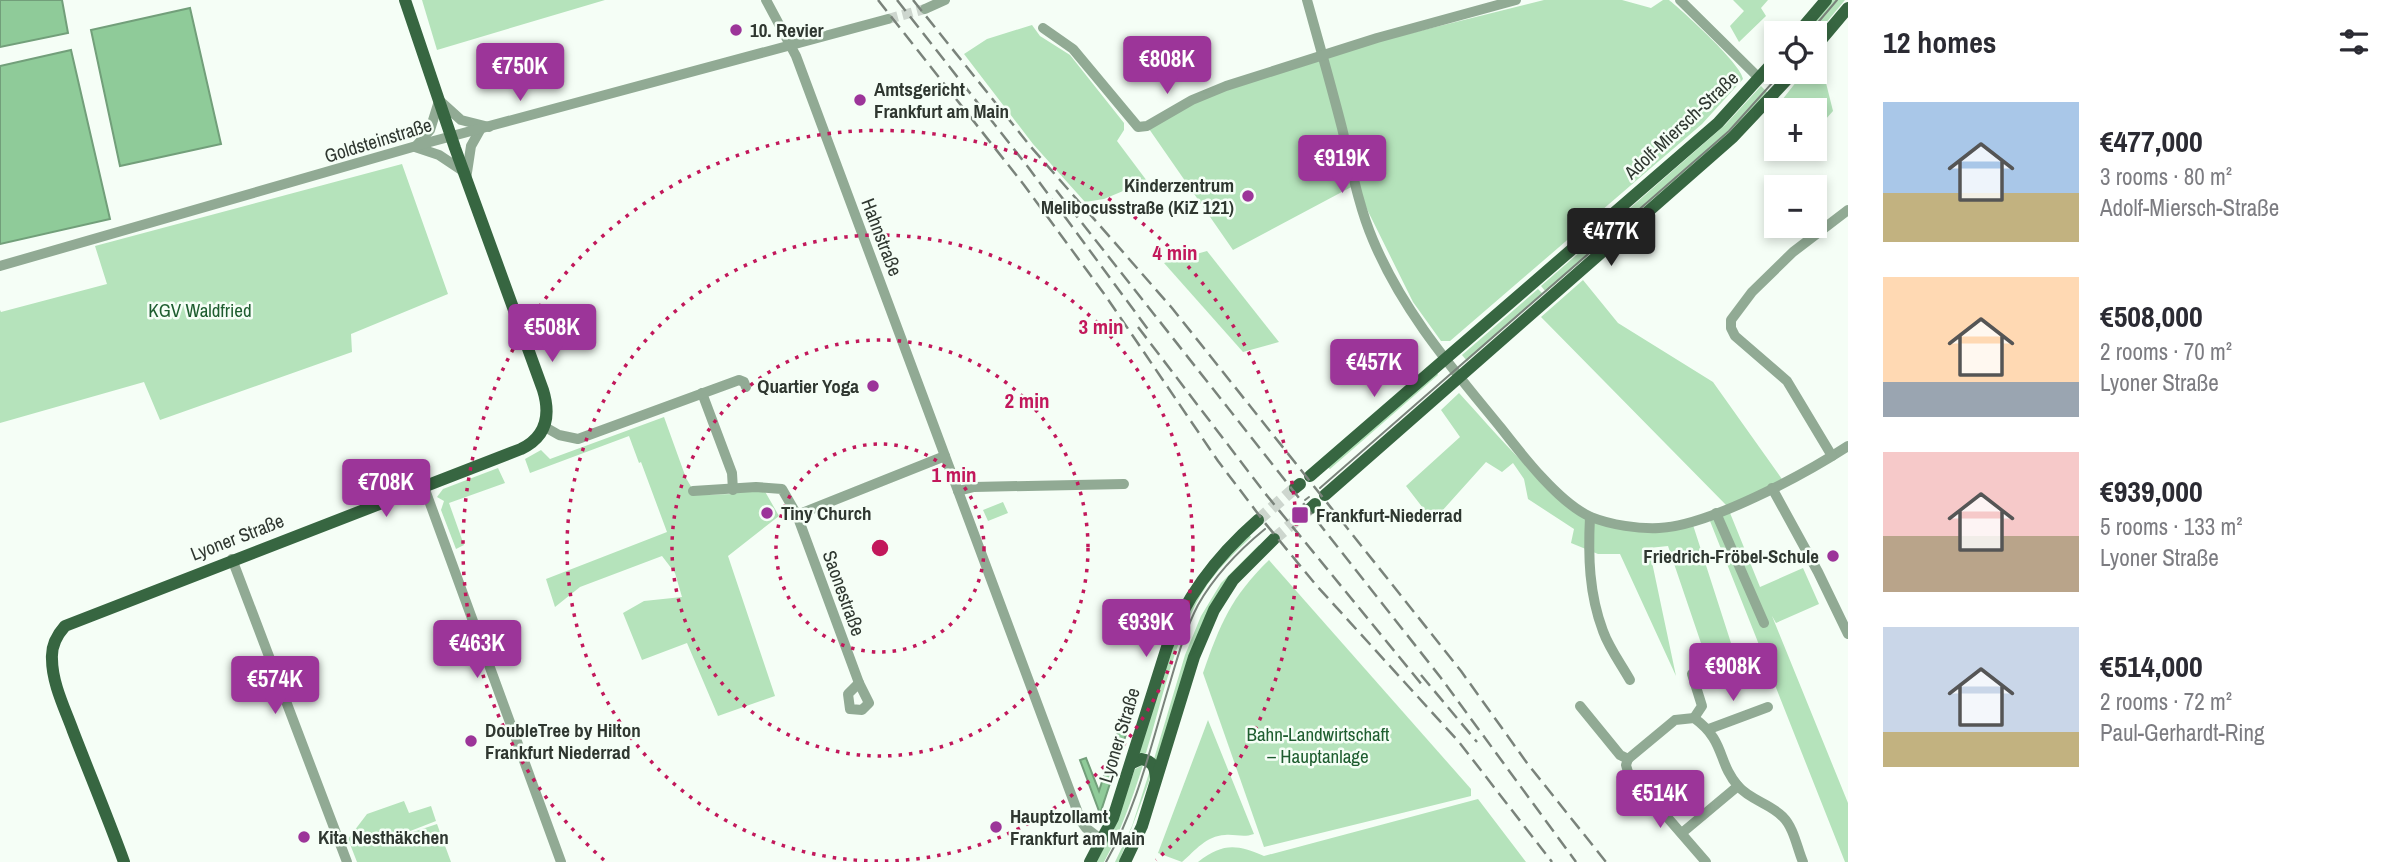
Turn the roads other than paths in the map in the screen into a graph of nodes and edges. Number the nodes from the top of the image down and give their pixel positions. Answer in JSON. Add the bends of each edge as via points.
{"nodes":[{"id":1,"x":405,"y":0,"type":"edge"},
{"id":2,"x":766,"y":0,"type":"edge"},
{"id":3,"x":945,"y":0,"type":"edge"},
{"id":4,"x":1307,"y":0,"type":"edge"},
{"id":5,"x":1516,"y":0,"type":"edge"},
{"id":6,"x":1680,"y":0,"type":"edge"},
{"id":7,"x":1826,"y":0,"type":"edge"},
{"id":8,"x":1848,"y":8,"type":"edge"},
{"id":9,"x":925,"y":9,"type":"tunnel mouth"},
{"id":10,"x":888,"y":19,"type":"tunnel mouth"},
{"id":11,"x":1808,"y":21,"type":"edge"},
{"id":12,"x":1043,"y":28,"type":"dead end"},
{"id":13,"x":1827,"y":33,"type":"edge"},
{"id":14,"x":790,"y":45,"type":"junction"},
{"id":15,"x":1323,"y":55,"type":"junction"},
{"id":16,"x":1764,"y":72,"type":"edge"},
{"id":17,"x":1759,"y":78,"type":"junction"},
{"id":18,"x":1783,"y":84,"type":"edge"},
{"id":19,"x":439,"y":100,"type":"junction"},
{"id":20,"x":486,"y":129,"type":"junction"},
{"id":21,"x":451,"y":137,"type":"junction"},
{"id":22,"x":415,"y":147,"type":"junction"},
{"id":23,"x":465,"y":175,"type":"junction"},
{"id":24,"x":1848,"y":210,"type":"edge"},
{"id":25,"x":0,"y":266,"type":"edge"},
{"id":26,"x":1445,"y":359,"type":"junction"},
{"id":27,"x":1459,"y":377,"type":"junction"},
{"id":28,"x":746,"y":387,"type":"dead end"},
{"id":29,"x":702,"y":393,"type":"junction"},
{"id":30,"x":545,"y":427,"type":"junction"},
{"id":31,"x":1848,"y":446,"type":"edge"},
{"id":32,"x":945,"y":456,"type":"junction"},
{"id":33,"x":1832,"y":456,"type":"junction"},
{"id":34,"x":1302,"y":483,"type":"tunnel mouth"},
{"id":35,"x":1124,"y":484,"type":"dead end"},
{"id":36,"x":424,"y":487,"type":"junction"},
{"id":37,"x":1772,"y":488,"type":"junction"},
{"id":38,"x":733,"y":490,"type":"junction"},
{"id":39,"x":693,"y":491,"type":"dead end"},
{"id":40,"x":958,"y":491,"type":"junction"},
{"id":41,"x":1317,"y":502,"type":"tunnel mouth"},
{"id":42,"x":1716,"y":513,"type":"junction"},
{"id":43,"x":797,"y":514,"type":"junction"},
{"id":44,"x":1591,"y":517,"type":"junction"},
{"id":45,"x":1258,"y":520,"type":"tunnel mouth"},
{"id":46,"x":1274,"y":539,"type":"tunnel mouth"},
{"id":47,"x":232,"y":559,"type":"junction"},
{"id":48,"x":1763,"y":623,"type":"dead end"},
{"id":49,"x":1848,"y":634,"type":"edge"},
{"id":50,"x":1757,"y":649,"type":"dead end"},
{"id":51,"x":1630,"y":680,"type":"dead end"},
{"id":52,"x":859,"y":682,"type":"dead end"},
{"id":53,"x":1580,"y":706,"type":"dead end"},
{"id":54,"x":1768,"y":707,"type":"dead end"},
{"id":55,"x":1694,"y":718,"type":"junction"},
{"id":56,"x":1709,"y":729,"type":"junction"},
{"id":57,"x":1628,"y":759,"type":"junction"},
{"id":58,"x":1132,"y":763,"type":"junction"},
{"id":59,"x":1156,"y":782,"type":"junction"},
{"id":60,"x":1738,"y":786,"type":"junction"},
{"id":61,"x":1683,"y":832,"type":"junction"},
{"id":62,"x":1103,"y":841,"type":"junction"},
{"id":63,"x":124,"y":862,"type":"edge"},
{"id":64,"x":346,"y":862,"type":"edge"},
{"id":65,"x":561,"y":862,"type":"edge"},
{"id":66,"x":1090,"y":862,"type":"edge"},
{"id":67,"x":1125,"y":862,"type":"edge"},
{"id":68,"x":1706,"y":862,"type":"edge"},
{"id":69,"x":1802,"y":862,"type":"edge"}],
"edges":[{"from":1,"to":19,"type":"main road"},
{"from":2,"to":14,"type":"street","name":"Hahnstraße"},
{"from":3,"to":9,"type":"street"},
{"from":4,"to":15,"type":"street"},
{"from":5,"to":15,"type":"street"},
{"from":6,"to":17,"type":"street"},
{"from":7,"to":11,"type":"main road"},
{"from":8,"to":13,"type":"main road"},
{"from":10,"to":14,"type":"street","name":"Goldsteinstraße"},
{"from":12,"to":15,"type":"street","via":[[1073,49],[1138,127],[1226,86]]},
{"from":14,"to":20,"type":"street","name":"Goldsteinstraße"},
{"from":14,"to":32,"type":"street","name":"Hahnstraße"},
{"from":15,"to":26,"type":"street","via":[[1374,242],[1403,301]]},
{"from":16,"to":17,"type":"main road","name":"Adolf-Miersch-Straße"},
{"from":17,"to":26,"type":"main road","name":"Adolf-Miersch-Straße","via":[[1718,123]]},
{"from":18,"to":27,"type":"main road","via":[[1733,136]]},
{"from":19,"to":20,"type":"street","via":[[461,120]]},
{"from":19,"to":21,"type":"main road"},
{"from":19,"to":22,"type":"street","via":[[430,130]]},
{"from":20,"to":21,"type":"street","name":"Goldsteinstraße"},
{"from":20,"to":23,"type":"street","via":[[471,146]]},
{"from":21,"to":22,"type":"street","name":"Goldsteinstraße"},
{"from":21,"to":23,"type":"main road"},
{"from":22,"to":23,"type":"street","via":[[439,155]]},
{"from":22,"to":25,"type":"street","name":"Goldsteinstraße"},
{"from":23,"to":30,"type":"main road","via":[[544,390]]},
{"from":24,"to":33,"type":"street","via":[[1752,292],[1731,320],[1735,336],[1787,381]]},
{"from":26,"to":27,"type":"street"},
{"from":26,"to":34,"type":"main road","name":"Adolf-Miersch-Straße"},
{"from":27,"to":41,"type":"main road"},
{"from":27,"to":44,"type":"street","via":[[1537,473]]},
{"from":28,"to":29,"type":"street","via":[[739,380]]},
{"from":29,"to":30,"type":"street","via":[[578,439]]},
{"from":29,"to":38,"type":"street","via":[[732,473]]},
{"from":30,"to":36,"type":"main road","name":"Lyoner Straße","via":[[532,443]]},
{"from":31,"to":33,"type":"street"},
{"from":32,"to":40,"type":"street","name":"Hahnstraße"},
{"from":32,"to":43,"type":"street"},
{"from":33,"to":37,"type":"street"},
{"from":35,"to":40,"type":"street"},
{"from":36,"to":47,"type":"main road","name":"Lyoner Straße"},
{"from":36,"to":65,"type":"street"},
{"from":37,"to":42,"type":"street"},
{"from":37,"to":49,"type":"street"},
{"from":38,"to":39,"type":"street","name":"Saonestraße"},
{"from":38,"to":43,"type":"street","name":"Saonestraße","via":[[782,489]]},
{"from":40,"to":62,"type":"street","name":"Hahnstraße","via":[[1081,821]]},
{"from":42,"to":44,"type":"street","via":[[1660,528]]},
{"from":42,"to":48,"type":"street"},
{"from":43,"to":52,"type":"street","name":"Saonestraße"},
{"from":44,"to":51,"type":"street","via":[[1588,556],[1593,599],[1604,634]]},
{"from":45,"to":58,"type":"main road","name":"Lyoner Straße","via":[[1216,562],[1181,614]]},
{"from":46,"to":59,"type":"main road","via":[[1233,580],[1214,610]]},
{"from":47,"to":63,"type":"main road","name":"Lyoner Straße","via":[[76,620],[65,625],[55,639],[51,660],[60,696]]},
{"from":47,"to":64,"type":"street"},
{"from":50,"to":55,"type":"street","via":[[1692,674],[1702,706]]},
{"from":53,"to":57,"type":"street"},
{"from":54,"to":56,"type":"street"},
{"from":55,"to":56,"type":"street"},
{"from":55,"to":57,"type":"street","via":[[1675,720]]},
{"from":56,"to":60,"type":"street"},
{"from":57,"to":61,"type":"street","via":[[1628,772]]},
{"from":58,"to":59,"type":"main road","via":[[1141,759],[1152,764]]},
{"from":58,"to":62,"type":"main road","name":"Lyoner Straße"},
{"from":59,"to":67,"type":"main road"},
{"from":60,"to":61,"type":"street"},
{"from":60,"to":69,"type":"street","via":[[1782,814]]},
{"from":61,"to":68,"type":"street"},
{"from":62,"to":66,"type":"main road","name":"Lyoner Straße"}]}
